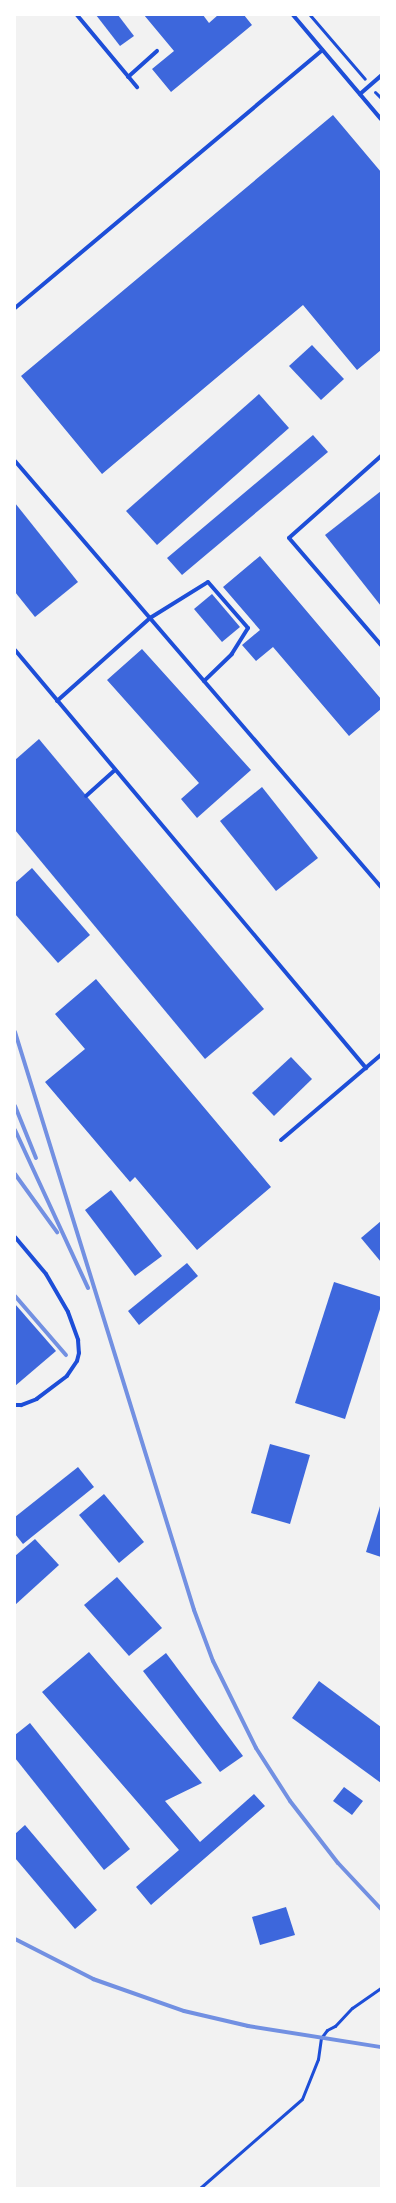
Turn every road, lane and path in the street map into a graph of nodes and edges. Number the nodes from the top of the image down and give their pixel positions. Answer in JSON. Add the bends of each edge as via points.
{"nodes":[{"id":1,"x":77,"y":15,"type":"edge"},
{"id":2,"x":292,"y":15,"type":"edge"},
{"id":3,"x":310,"y":15,"type":"edge"},
{"id":4,"x":322,"y":50,"type":"junction"},
{"id":5,"x":157,"y":51,"type":"dead end"},
{"id":6,"x":381,"y":76,"type":"edge"},
{"id":7,"x":128,"y":77,"type":"junction"},
{"id":8,"x":370,"y":85,"type":"junction"},
{"id":9,"x":137,"y":87,"type":"dead end"},
{"id":10,"x":360,"y":94,"type":"junction"},
{"id":11,"x":381,"y":119,"type":"edge"},
{"id":12,"x":15,"y":308,"type":"edge"},
{"id":13,"x":381,"y":456,"type":"edge"},
{"id":14,"x":15,"y":461,"type":"edge"},
{"id":15,"x":150,"y":618,"type":"junction"},
{"id":16,"x":381,"y":645,"type":"edge"},
{"id":17,"x":15,"y":650,"type":"edge"},
{"id":18,"x":204,"y":682,"type":"junction"},
{"id":19,"x":57,"y":700,"type":"junction"},
{"id":20,"x":115,"y":770,"type":"junction"},
{"id":21,"x":86,"y":796,"type":"dead end"},
{"id":22,"x":381,"y":887,"type":"edge"},
{"id":23,"x":381,"y":1055,"type":"edge"},
{"id":24,"x":366,"y":1068,"type":"junction"},
{"id":25,"x":281,"y":1140,"type":"dead end"},
{"id":26,"x":15,"y":1236,"type":"edge"},
{"id":27,"x":15,"y":1405,"type":"edge"},
{"id":28,"x":381,"y":1988,"type":"edge"},
{"id":29,"x":200,"y":2188,"type":"edge"}],
"edges":[{"from":1,"to":7,"type":"lane"},
{"from":2,"to":4,"type":"lane"},
{"from":3,"to":8,"type":"path"},
{"from":4,"to":10,"type":"lane"},
{"from":4,"to":12,"type":"lane"},
{"from":5,"to":7,"type":"lane"},
{"from":6,"to":8,"type":"lane"},
{"from":7,"to":9,"type":"lane"},
{"from":8,"to":10,"type":"lane"},
{"from":10,"to":11,"type":"lane"},
{"from":13,"to":16,"type":"lane","via":[[289,538]]},
{"from":14,"to":15,"type":"lane"},
{"from":15,"to":18,"type":"lane"},
{"from":15,"to":18,"type":"lane","via":[[208,582],[248,628],[232,654]]},
{"from":15,"to":19,"type":"lane"},
{"from":17,"to":19,"type":"lane"},
{"from":18,"to":22,"type":"lane"},
{"from":19,"to":20,"type":"lane"},
{"from":20,"to":21,"type":"lane"},
{"from":20,"to":24,"type":"lane"},
{"from":23,"to":24,"type":"lane"},
{"from":24,"to":25,"type":"lane"},
{"from":26,"to":27,"type":"lane","via":[[46,1274],[68,1312],[79,1353],[66,1376],[37,1399]]},
{"from":28,"to":29,"type":"path","via":[[326,2030],[302,2100]]}]}
